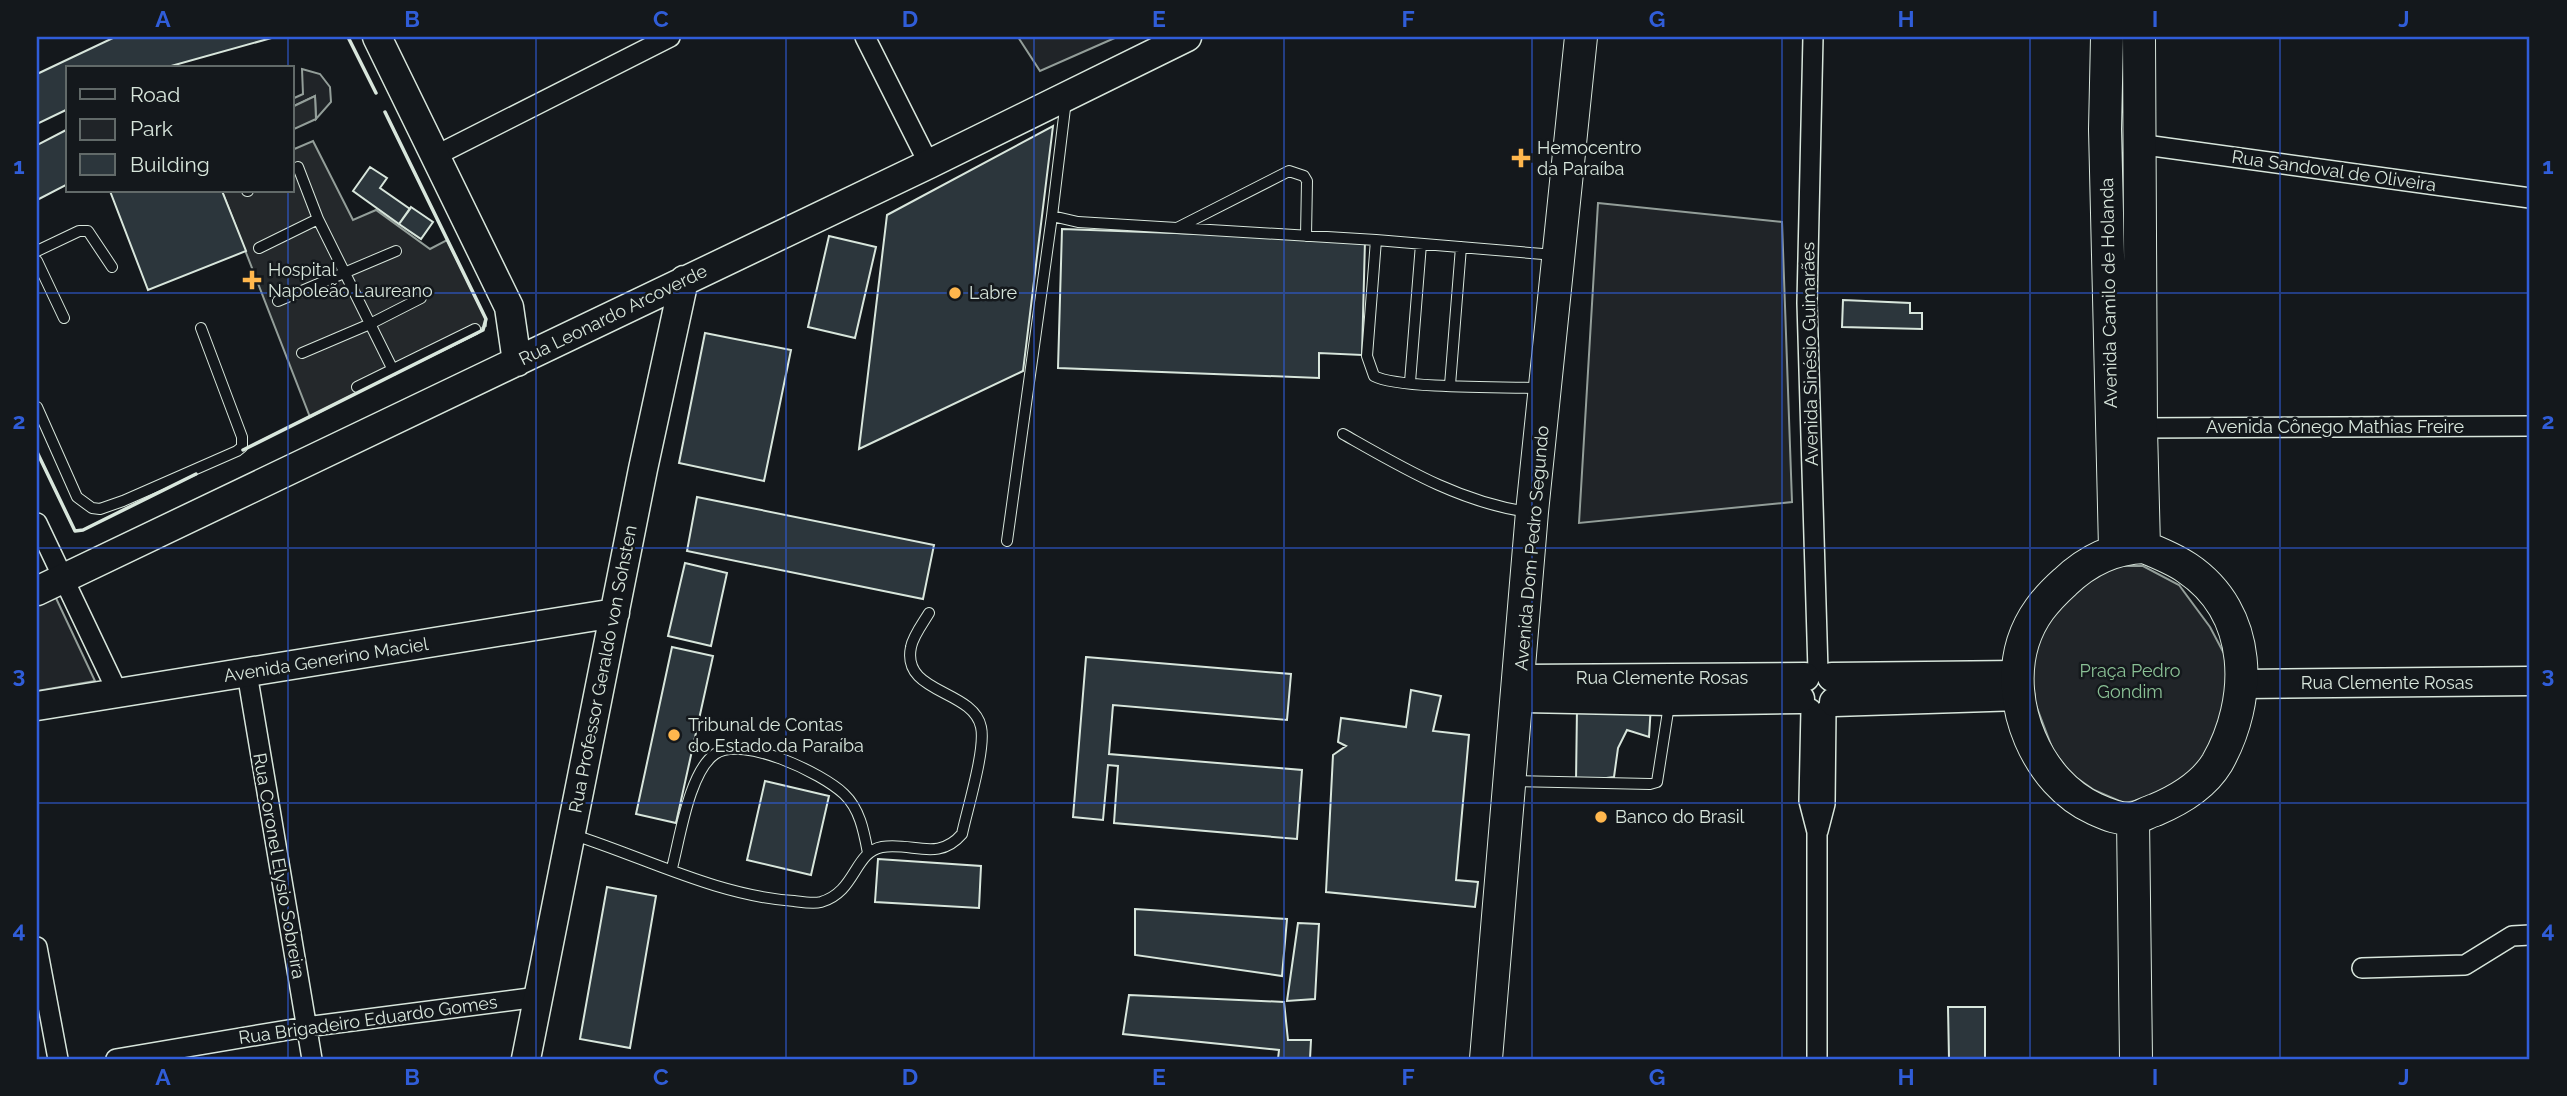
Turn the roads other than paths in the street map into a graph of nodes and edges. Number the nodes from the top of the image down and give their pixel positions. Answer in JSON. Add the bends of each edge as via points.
{"nodes":[{"id":1,"x":364,"y":37,"type":"edge"},
{"id":2,"x":377,"y":37,"type":"edge"},
{"id":3,"x":670,"y":37,"type":"edge"},
{"id":4,"x":865,"y":37,"type":"edge"},
{"id":5,"x":1187,"y":37,"type":"edge"},
{"id":6,"x":1581,"y":37,"type":"edge"},
{"id":7,"x":1813,"y":37,"type":"edge"},
{"id":8,"x":2107,"y":37,"type":"edge"},
{"id":9,"x":2139,"y":37,"type":"edge"},
{"id":10,"x":1066,"y":96,"type":"junction"},
{"id":11,"x":421,"y":128,"type":"junction"},
{"id":12,"x":2138,"y":144,"type":"junction"},
{"id":13,"x":435,"y":156,"type":"junction"},
{"id":14,"x":929,"y":164,"type":"junction"},
{"id":15,"x":298,"y":167,"type":"dead end"},
{"id":16,"x":2530,"y":198,"type":"edge"},
{"id":17,"x":1052,"y":216,"type":"junction"},
{"id":18,"x":318,"y":219,"type":"junction"},
{"id":19,"x":1177,"y":228,"type":"junction"},
{"id":20,"x":1306,"y":236,"type":"junction"},
{"id":21,"x":1376,"y":240,"type":"junction"},
{"id":22,"x":1421,"y":244,"type":"junction"},
{"id":23,"x":1461,"y":247,"type":"junction"},
{"id":24,"x":258,"y":248,"type":"dead end"},
{"id":25,"x":37,"y":251,"type":"edge"},
{"id":26,"x":396,"y":251,"type":"dead end"},
{"id":27,"x":1561,"y":255,"type":"junction"},
{"id":28,"x":37,"y":261,"type":"edge"},
{"id":29,"x":112,"y":267,"type":"dead end"},
{"id":30,"x":345,"y":273,"type":"junction"},
{"id":31,"x":684,"y":280,"type":"junction"},
{"id":32,"x":421,"y":298,"type":"dead end"},
{"id":33,"x":278,"y":300,"type":"dead end"},
{"id":34,"x":509,"y":307,"type":"junction"},
{"id":35,"x":64,"y":318,"type":"dead end"},
{"id":36,"x":370,"y":324,"type":"junction"},
{"id":37,"x":201,"y":327,"type":"dead end"},
{"id":38,"x":475,"y":329,"type":"dead end"},
{"id":39,"x":552,"y":345,"type":"junction"},
{"id":40,"x":302,"y":353,"type":"dead end"},
{"id":41,"x":517,"y":362,"type":"junction"},
{"id":42,"x":393,"y":370,"type":"junction"},
{"id":43,"x":1410,"y":382,"type":"junction"},
{"id":44,"x":1450,"y":385,"type":"junction"},
{"id":45,"x":357,"y":387,"type":"dead end"},
{"id":46,"x":1546,"y":388,"type":"junction"},
{"id":47,"x":37,"y":407,"type":"edge"},
{"id":48,"x":2530,"y":426,"type":"edge"},
{"id":49,"x":2141,"y":428,"type":"junction"},
{"id":50,"x":1343,"y":434,"type":"dead end"},
{"id":51,"x":1532,"y":512,"type":"junction"},
{"id":52,"x":37,"y":523,"type":"edge"},
{"id":53,"x":1007,"y":541,"type":"dead end"},
{"id":54,"x":2130,"y":548,"type":"junction"},
{"id":55,"x":63,"y":578,"type":"junction"},
{"id":56,"x":37,"y":591,"type":"edge"},
{"id":57,"x":615,"y":613,"type":"junction"},
{"id":58,"x":929,"y":613,"type":"dead end"},
{"id":59,"x":247,"y":673,"type":"junction"},
{"id":60,"x":2530,"y":681,"type":"edge"},
{"id":61,"x":2243,"y":684,"type":"junction"},
{"id":62,"x":2019,"y":686,"type":"junction"},
{"id":63,"x":1519,"y":688,"type":"junction"},
{"id":64,"x":117,"y":691,"type":"junction"},
{"id":65,"x":1818,"y":692,"type":"junction"},
{"id":66,"x":1670,"y":701,"type":"junction"},
{"id":67,"x":37,"y":706,"type":"edge"},
{"id":68,"x":1509,"y":781,"type":"junction"},
{"id":69,"x":2133,"y":819,"type":"junction"},
{"id":70,"x":570,"y":833,"type":"junction"},
{"id":71,"x":868,"y":853,"type":"junction"},
{"id":72,"x":672,"y":868,"type":"junction"},
{"id":73,"x":2530,"y":935,"type":"edge"},
{"id":74,"x":37,"y":947,"type":"edge"},
{"id":75,"x":2362,"y":968,"type":"dead end"},
{"id":76,"x":538,"y":996,"type":"junction"},
{"id":77,"x":306,"y":1027,"type":"junction"},
{"id":78,"x":58,"y":1059,"type":"edge"},
{"id":79,"x":116,"y":1059,"type":"edge"},
{"id":80,"x":312,"y":1059,"type":"edge"},
{"id":81,"x":526,"y":1059,"type":"edge"},
{"id":82,"x":1486,"y":1059,"type":"edge"},
{"id":83,"x":1817,"y":1059,"type":"edge"},
{"id":84,"x":2136,"y":1059,"type":"edge"}],
"edges":[{"from":1,"to":11,"type":"street","via":[[398,107]]},
{"from":2,"to":11,"type":"street"},
{"from":3,"to":13,"type":"street"},
{"from":4,"to":14,"type":"street"},
{"from":5,"to":10,"type":"street","name":"Rua Leonardo Arcoverde"},
{"from":6,"to":27,"type":"main road","name":"Avenida Dom Pedro Segundo"},
{"from":7,"to":65,"type":"street","name":"Avenida Sinésio Guimarães","via":[[1807,303]]},
{"from":8,"to":54,"type":"main road","name":"Avenida Camilo de Holanda","via":[[2105,129]]},
{"from":9,"to":12,"type":"main road","name":"Avenida Camilo de Holanda"},
{"from":10,"to":14,"type":"street","name":"Rua Leonardo Arcoverde"},
{"from":10,"to":17,"type":"lane"},
{"from":11,"to":13,"type":"street"},
{"from":12,"to":16,"type":"street","name":"Rua Sandoval de Oliveira"},
{"from":12,"to":49,"type":"main road","name":"Avenida Camilo de Holanda"},
{"from":13,"to":34,"type":"street"},
{"from":14,"to":31,"type":"street","name":"Rua Leonardo Arcoverde"},
{"from":15,"to":18,"type":"lane"},
{"from":17,"to":19,"type":"lane"},
{"from":17,"to":53,"type":"lane"},
{"from":18,"to":24,"type":"lane"},
{"from":18,"to":30,"type":"lane"},
{"from":19,"to":20,"type":"lane"},
{"from":19,"to":20,"type":"lane","via":[[1289,171],[1307,181]]},
{"from":20,"to":21,"type":"lane"},
{"from":21,"to":22,"type":"lane"},
{"from":21,"to":43,"type":"lane","via":[[1369,364],[1380,380]]},
{"from":22,"to":23,"type":"lane"},
{"from":22,"to":43,"type":"lane"},
{"from":23,"to":27,"type":"lane"},
{"from":23,"to":44,"type":"lane"},
{"from":25,"to":29,"type":"lane","via":[[88,231]]},
{"from":26,"to":30,"type":"lane"},
{"from":27,"to":46,"type":"main road","name":"Avenida Dom Pedro Segundo"},
{"from":28,"to":35,"type":"lane"},
{"from":30,"to":33,"type":"lane"},
{"from":30,"to":36,"type":"lane"},
{"from":31,"to":39,"type":"street","name":"Rua Leonardo Arcoverde"},
{"from":31,"to":57,"type":"street","name":"Rua Professor Geraldo von Sohsten"},
{"from":32,"to":36,"type":"lane"},
{"from":34,"to":39,"type":"street"},
{"from":34,"to":41,"type":"street"},
{"from":36,"to":40,"type":"lane"},
{"from":36,"to":42,"type":"lane"},
{"from":37,"to":47,"type":"lane","via":[[242,437],[242,447],[237,450],[123,501],[92,508],[78,497]]},
{"from":38,"to":42,"type":"lane"},
{"from":39,"to":41,"type":"street","name":"Rua Leonardo Arcoverde"},
{"from":41,"to":55,"type":"street","name":"Rua Leonardo Arcoverde"},
{"from":42,"to":45,"type":"lane"},
{"from":43,"to":44,"type":"lane"},
{"from":44,"to":46,"type":"lane"},
{"from":46,"to":51,"type":"main road","name":"Avenida Dom Pedro Segundo"},
{"from":48,"to":49,"type":"street","name":"Avenida Cônego Mathias Freire"},
{"from":49,"to":54,"type":"main road","name":"Avenida Camilo de Holanda"},
{"from":50,"to":51,"type":"lane","via":[[1443,489],[1473,501]]},
{"from":51,"to":63,"type":"main road","name":"Avenida Dom Pedro Segundo"},
{"from":52,"to":55,"type":"street"},
{"from":54,"to":61,"type":"main road","via":[[2189,569],[2218,601],[2237,640]]},
{"from":54,"to":62,"type":"main road","via":[[2077,570],[2044,601],[2022,645]]},
{"from":55,"to":56,"type":"street","name":"Rua Leonardo Arcoverde"},
{"from":55,"to":64,"type":"street"},
{"from":57,"to":59,"type":"street","name":"Avenida Generino Maciel"},
{"from":57,"to":70,"type":"street","name":"Rua Professor Geraldo von Sohsten"},
{"from":58,"to":71,"type":"lane","via":[[911,646],[911,664],[919,677],[965,704],[981,727],[962,834],[941,850],[882,848]]},
{"from":59,"to":64,"type":"street","name":"Avenida Generino Maciel"},
{"from":59,"to":77,"type":"street","name":"Rua Coronel Elysio Sobreira"},
{"from":60,"to":61,"type":"street","name":"Rua Clemente Rosas"},
{"from":61,"to":69,"type":"main road","via":[[2234,730],[2210,774],[2176,801]]},
{"from":62,"to":65,"type":"street","name":"Rua Clemente Rosas"},
{"from":62,"to":69,"type":"main road","via":[[2029,735],[2050,775],[2087,806]]},
{"from":63,"to":65,"type":"street","name":"Rua Clemente Rosas"},
{"from":63,"to":66,"type":"street","name":"Rua Clemente Rosas"},
{"from":63,"to":68,"type":"main road","name":"Avenida Dom Pedro Segundo"},
{"from":64,"to":67,"type":"street","name":"Avenida Generino Maciel"},
{"from":65,"to":66,"type":"street","name":"Rua Clemente Rosas"},
{"from":65,"to":83,"type":"street","name":"Avenida Sinésio Guimarães","via":[[1809,801],[1817,832]]},
{"from":66,"to":68,"type":"lane","via":[[1657,782]]},
{"from":68,"to":82,"type":"main road","name":"Avenida Dom Pedro Segundo"},
{"from":69,"to":84,"type":"main road"},
{"from":70,"to":72,"type":"lane"},
{"from":70,"to":76,"type":"street","name":"Rua Professor Geraldo von Sohsten"},
{"from":71,"to":72,"type":"lane","via":[[841,893],[818,903],[756,898]]},
{"from":71,"to":72,"type":"lane","via":[[862,823],[845,794],[807,769],[764,753],[734,749],[716,752],[700,768]]},
{"from":73,"to":75,"type":"street","via":[[2512,936],[2465,965]]},
{"from":74,"to":78,"type":"street"},
{"from":76,"to":77,"type":"street","name":"Rua Brigadeiro Eduardo Gomes"},
{"from":76,"to":81,"type":"street","name":"Rua Professor Geraldo von Sohsten"},
{"from":77,"to":79,"type":"street","name":"Rua Brigadeiro Eduardo Gomes"},
{"from":77,"to":80,"type":"street","name":"Rua Coronel Elysio Sobreira"}]}
